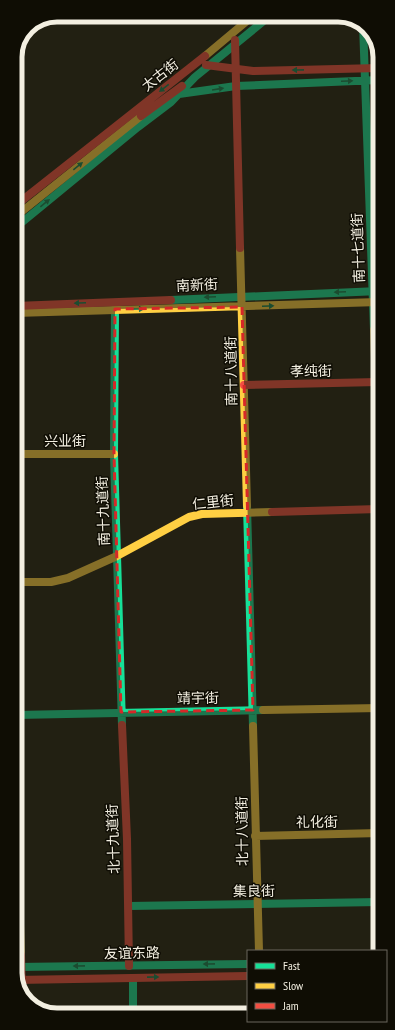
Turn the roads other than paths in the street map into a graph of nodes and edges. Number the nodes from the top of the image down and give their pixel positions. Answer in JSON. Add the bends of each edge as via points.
{"nodes":[{"id":1,"x":245,"y":22,"type":"edge"},
{"id":2,"x":263,"y":22,"type":"edge"},
{"id":3,"x":234,"y":31,"type":"junction"},
{"id":4,"x":363,"y":33,"type":"edge"},
{"id":5,"x":235,"y":45,"type":"junction"},
{"id":6,"x":195,"y":64,"type":"junction"},
{"id":7,"x":209,"y":66,"type":"junction"},
{"id":8,"x":364,"y":68,"type":"junction"},
{"id":9,"x":373,"y":68,"type":"edge"},
{"id":10,"x":236,"y":69,"type":"junction"},
{"id":11,"x":195,"y":78,"type":"junction"},
{"id":12,"x":373,"y":80,"type":"edge"},
{"id":13,"x":365,"y":81,"type":"junction"},
{"id":14,"x":236,"y":86,"type":"junction"},
{"id":15,"x":179,"y":94,"type":"junction"},
{"id":16,"x":22,"y":200,"type":"edge"},
{"id":17,"x":22,"y":211,"type":"edge"},
{"id":18,"x":22,"y":222,"type":"edge"},
{"id":19,"x":373,"y":234,"type":"edge"},
{"id":20,"x":373,"y":291,"type":"edge"},
{"id":21,"x":241,"y":296,"type":"junction"},
{"id":22,"x":373,"y":302,"type":"edge"},
{"id":23,"x":22,"y":306,"type":"edge"},
{"id":24,"x":242,"y":307,"type":"junction"},
{"id":25,"x":114,"y":309,"type":"junction"},
{"id":26,"x":22,"y":313,"type":"edge"},
{"id":27,"x":373,"y":382,"type":"edge"},
{"id":28,"x":244,"y":385,"type":"junction"},
{"id":29,"x":22,"y":454,"type":"edge"},
{"id":30,"x":114,"y":454,"type":"junction"},
{"id":31,"x":373,"y":509,"type":"edge"},
{"id":32,"x":246,"y":512,"type":"junction"},
{"id":33,"x":118,"y":556,"type":"junction"},
{"id":34,"x":22,"y":582,"type":"edge"},
{"id":35,"x":373,"y":708,"type":"edge"},
{"id":36,"x":253,"y":710,"type":"junction"},
{"id":37,"x":121,"y":712,"type":"junction"},
{"id":38,"x":22,"y":715,"type":"edge"},
{"id":39,"x":373,"y":833,"type":"edge"},
{"id":40,"x":255,"y":836,"type":"junction"},
{"id":41,"x":373,"y":902,"type":"edge"},
{"id":42,"x":257,"y":904,"type":"junction"},
{"id":43,"x":128,"y":906,"type":"junction"},
{"id":44,"x":259,"y":950,"type":"edge"},
{"id":45,"x":247,"y":964,"type":"edge"},
{"id":46,"x":129,"y":966,"type":"junction"},
{"id":47,"x":22,"y":967,"type":"edge"},
{"id":48,"x":247,"y":976,"type":"edge"},
{"id":49,"x":133,"y":978,"type":"junction"},
{"id":50,"x":23,"y":980,"type":"edge"},
{"id":51,"x":133,"y":1008,"type":"edge"}],
"edges":[{"from":1,"to":3,"type":"main road"},
{"from":2,"to":5,"type":"main road"},
{"from":3,"to":5,"type":"main road","name":"南十八道街"},
{"from":3,"to":6,"type":"main road"},
{"from":4,"to":8,"type":"main road","name":"南十七道街"},
{"from":5,"to":7,"type":"main road"},
{"from":5,"to":10,"type":"main road","name":"南十八道街"},
{"from":6,"to":7,"type":"main road","name":"太古街"},
{"from":6,"to":16,"type":"main road","name":"太古街","one_way":true},
{"from":7,"to":10,"type":"main road","name":"太古街"},
{"from":7,"to":11,"type":"main road"},
{"from":8,"to":9,"type":"main road","name":"太古街"},
{"from":8,"to":10,"type":"main road","name":"太古街","one_way":true,"via":[[253,71]]},
{"from":8,"to":13,"type":"main road","name":"南十七道街"},
{"from":10,"to":14,"type":"main road","name":"南十八道街"},
{"from":11,"to":15,"type":"main road","name":"太古街"},
{"from":17,"to":11,"type":"main road","name":"太古街","one_way":true,"via":[[141,116]]},
{"from":12,"to":13,"type":"main road","name":"太古街"},
{"from":14,"to":13,"type":"main road","name":"太古街","one_way":true},
{"from":13,"to":19,"type":"main road","name":"南十七道街"},
{"from":15,"to":14,"type":"main road","name":"太古街","one_way":true},
{"from":14,"to":21,"type":"main road","name":"南十八道街"},
{"from":18,"to":15,"type":"main road","name":"太古街","one_way":true},
{"from":20,"to":21,"type":"main road","name":"南新街","one_way":true},
{"from":21,"to":23,"type":"main road","name":"南新街","one_way":true},
{"from":21,"to":24,"type":"main road","name":"南十八道街"},
{"from":24,"to":22,"type":"main road","name":"南新街","one_way":true},
{"from":25,"to":24,"type":"main road","name":"南新街","one_way":true},
{"from":24,"to":28,"type":"main road","name":"南十八道街"},
{"from":25,"to":26,"type":"main road","name":"南新街"},
{"from":25,"to":30,"type":"main road","name":"南十九道街"},
{"from":27,"to":28,"type":"main road","name":"孝纯街"},
{"from":28,"to":32,"type":"main road","name":"南十八道街"},
{"from":29,"to":30,"type":"main road","name":"兴业街"},
{"from":30,"to":33,"type":"main road","name":"南十九道街"},
{"from":31,"to":32,"type":"main road","name":"仁里街"},
{"from":32,"to":33,"type":"main road","name":"仁里街","via":[[189,517]]},
{"from":32,"to":36,"type":"main road","name":"南十八道街"},
{"from":33,"to":34,"type":"main road","name":"仁里街","via":[[68,578],[51,582]]},
{"from":33,"to":37,"type":"main road","name":"南十九道街"},
{"from":35,"to":36,"type":"main road","name":"靖宇街"},
{"from":36,"to":37,"type":"main road","name":"靖宇街"},
{"from":36,"to":40,"type":"main road","name":"北十八道街"},
{"from":37,"to":38,"type":"main road","name":"靖宇街"},
{"from":37,"to":43,"type":"main road","name":"北十九道街"},
{"from":39,"to":40,"type":"main road","name":"礼化街"},
{"from":40,"to":42,"type":"main road","name":"北十八道街"},
{"from":41,"to":42,"type":"main road","name":"集良街"},
{"from":42,"to":43,"type":"main road","name":"集良街"},
{"from":42,"to":44,"type":"main road","name":"北十八道街"},
{"from":43,"to":46,"type":"main road","name":"北十九道街"},
{"from":45,"to":46,"type":"main road","name":"友谊东路","one_way":true},
{"from":46,"to":47,"type":"main road","name":"友谊东路","one_way":true},
{"from":49,"to":48,"type":"main road","name":"友谊东路","one_way":true},
{"from":49,"to":50,"type":"main road","name":"友谊东路"},
{"from":49,"to":51,"type":"main road"}]}
